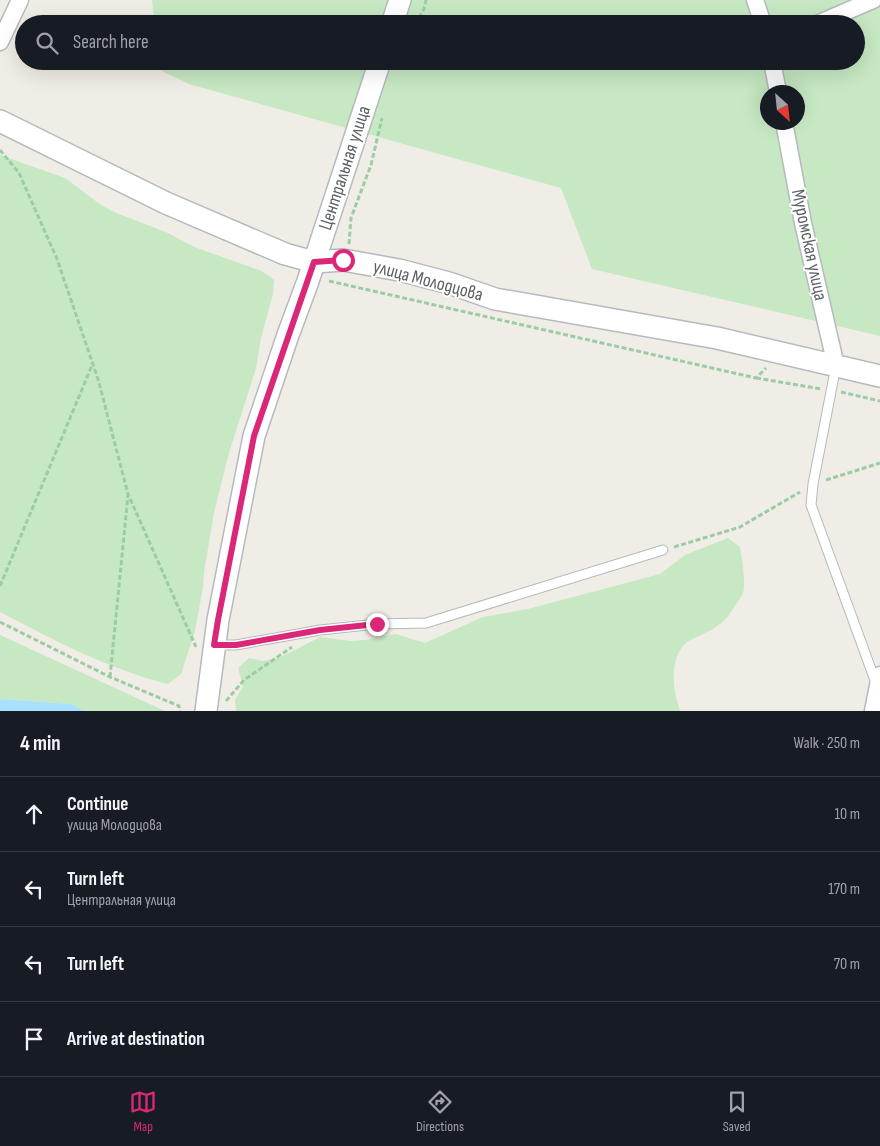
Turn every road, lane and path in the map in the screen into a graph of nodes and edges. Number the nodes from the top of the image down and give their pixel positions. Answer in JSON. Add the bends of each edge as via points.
{"nodes":[{"id":1,"x":20,"y":0,"type":"edge"},
{"id":2,"x":400,"y":0,"type":"edge"},
{"id":3,"x":426,"y":0,"type":"edge"},
{"id":4,"x":755,"y":0,"type":"edge"},
{"id":5,"x":873,"y":0,"type":"edge"},
{"id":6,"x":395,"y":15,"type":"edge"},
{"id":7,"x":421,"y":15,"type":"edge"},
{"id":8,"x":760,"y":15,"type":"edge"},
{"id":9,"x":838,"y":15,"type":"edge"},
{"id":10,"x":0,"y":42,"type":"edge"},
{"id":11,"x":377,"y":70,"type":"edge"},
{"id":12,"x":774,"y":70,"type":"edge"},
{"id":13,"x":777,"y":85,"type":"edge"},
{"id":14,"x":382,"y":118,"type":"dead end"},
{"id":15,"x":0,"y":121,"type":"edge"},
{"id":16,"x":786,"y":130,"type":"edge"},
{"id":17,"x":0,"y":150,"type":"edge"},
{"id":18,"x":343,"y":260,"type":"junction"},
{"id":19,"x":314,"y":262,"type":"junction"},
{"id":20,"x":329,"y":281,"type":"dead end"},
{"id":21,"x":780,"y":353,"type":"junction"},
{"id":22,"x":93,"y":363,"type":"junction"},
{"id":23,"x":836,"y":366,"type":"junction"},
{"id":24,"x":880,"y":376,"type":"edge"},
{"id":25,"x":756,"y":378,"type":"junction"},
{"id":26,"x":832,"y":390,"type":"junction"},
{"id":27,"x":880,"y":400,"type":"edge"},
{"id":28,"x":880,"y":462,"type":"edge"},
{"id":29,"x":813,"y":484,"type":"junction"},
{"id":30,"x":128,"y":494,"type":"junction"},
{"id":31,"x":663,"y":550,"type":"joint"},
{"id":32,"x":0,"y":586,"type":"edge"},
{"id":33,"x":0,"y":622,"type":"edge"},
{"id":34,"x":214,"y":645,"type":"junction"},
{"id":35,"x":296,"y":645,"type":"dead end"},
{"id":36,"x":110,"y":677,"type":"junction"},
{"id":37,"x":210,"y":679,"type":"junction"},
{"id":38,"x":879,"y":681,"type":"edge"},
{"id":39,"x":215,"y":708,"type":"edge"},
{"id":40,"x":180,"y":711,"type":"edge"},
{"id":41,"x":873,"y":711,"type":"edge"}],
"edges":[{"from":1,"to":10,"type":"street"},
{"from":2,"to":6,"type":"street"},
{"from":3,"to":7,"type":"path"},
{"from":4,"to":8,"type":"street"},
{"from":5,"to":9,"type":"street"},
{"from":11,"to":19,"type":"street","name":"Центральная улица"},
{"from":12,"to":13,"type":"street"},
{"from":14,"to":18,"type":"path","via":[[371,165],[351,218],[350,242]]},
{"from":15,"to":19,"type":"street","name":"улица Молодцова","via":[[166,203],[276,251]]},
{"from":16,"to":23,"type":"street","name":"Муромская улица"},
{"from":17,"to":22,"type":"path","via":[[19,173],[57,259]]},
{"from":18,"to":19,"type":"street","name":"улица Молодцова"},
{"from":18,"to":21,"type":"street","name":"улица Молодцова","via":[[399,270],[495,299],[717,338]]},
{"from":19,"to":34,"type":"street","name":"Центральная улица","via":[[254,436]]},
{"from":20,"to":25,"type":"path"},
{"from":21,"to":23,"type":"street","name":"улица Молодцова"},
{"from":21,"to":25,"type":"path"},
{"from":22,"to":30,"type":"path"},
{"from":22,"to":32,"type":"path"},
{"from":23,"to":24,"type":"street","name":"улица Молодцова"},
{"from":23,"to":26,"type":"lane"},
{"from":25,"to":26,"type":"path"},
{"from":26,"to":27,"type":"path"},
{"from":26,"to":29,"type":"lane"},
{"from":28,"to":29,"type":"path"},
{"from":29,"to":31,"type":"path","via":[[740,528]]},
{"from":29,"to":38,"type":"lane","via":[[811,505]]},
{"from":30,"to":36,"type":"path"},
{"from":30,"to":37,"type":"path"},
{"from":31,"to":34,"type":"lane","via":[[426,623],[377,624],[236,645]]},
{"from":33,"to":36,"type":"path"},
{"from":34,"to":37,"type":"street","name":"Центральная улица"},
{"from":35,"to":39,"type":"path","via":[[244,680]]},
{"from":36,"to":40,"type":"path","via":[[179,706]]},
{"from":37,"to":39,"type":"street","name":"Центральная улица"},
{"from":38,"to":41,"type":"street"}]}
